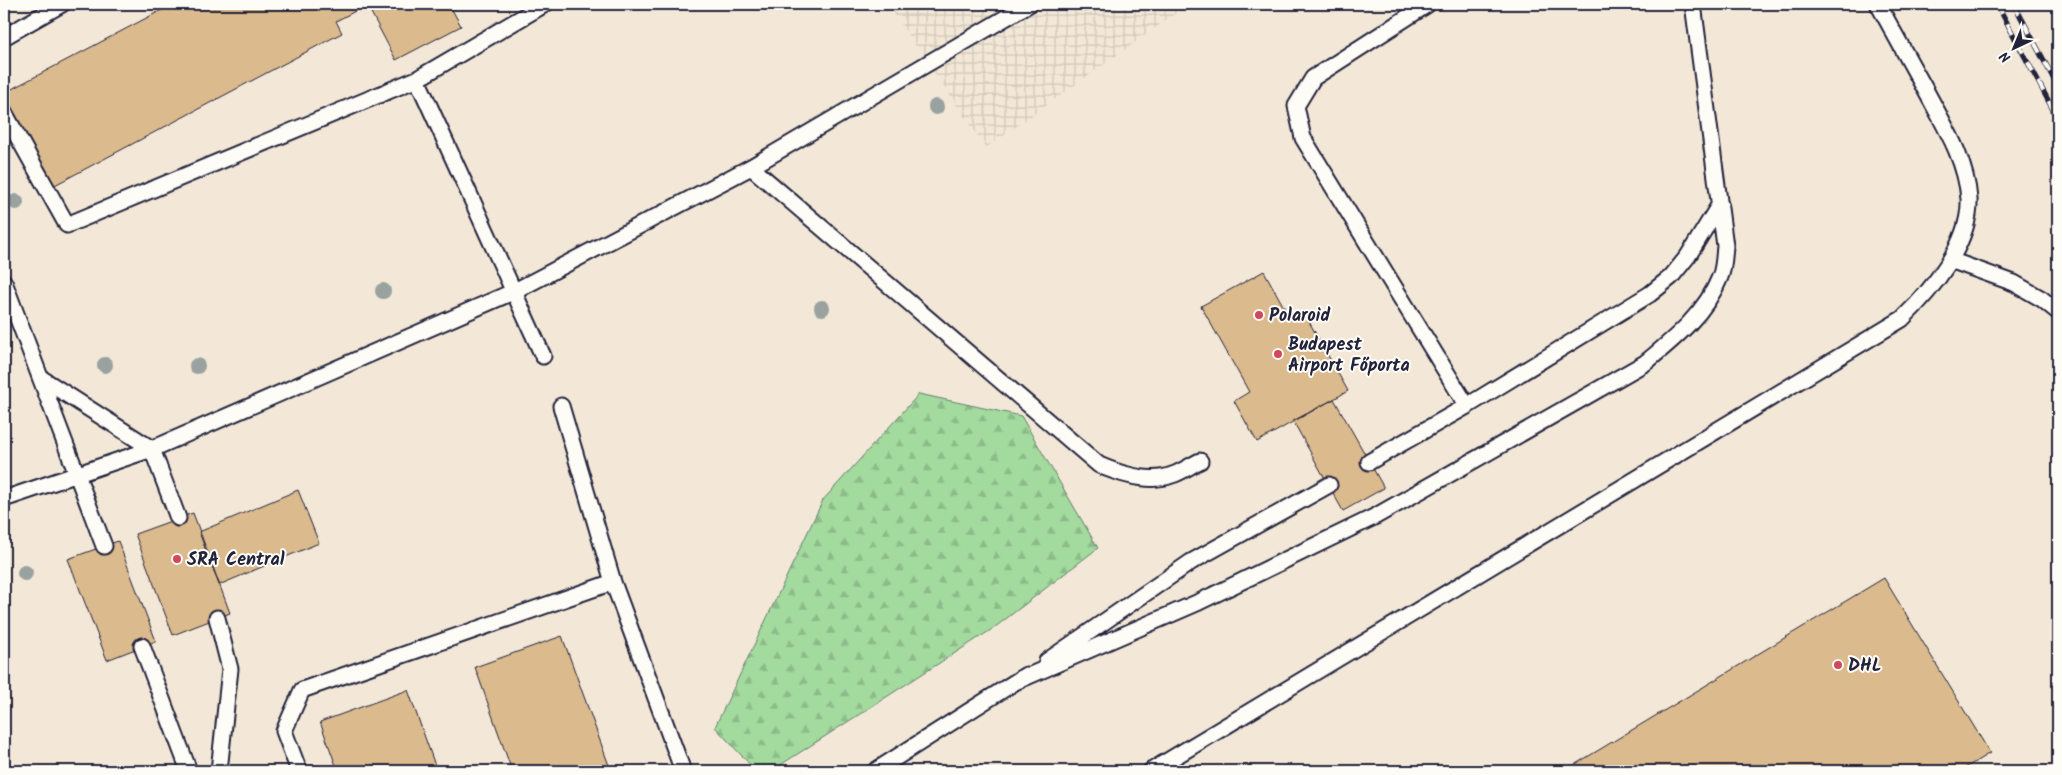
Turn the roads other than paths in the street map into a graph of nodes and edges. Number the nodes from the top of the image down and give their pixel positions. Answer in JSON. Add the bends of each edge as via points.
{"nodes":[{"id":1,"x":62,"y":4,"type":"edge"},
{"id":2,"x":545,"y":4,"type":"edge"},
{"id":3,"x":1029,"y":4,"type":"edge"},
{"id":4,"x":1428,"y":4,"type":"edge"},
{"id":5,"x":1693,"y":4,"type":"edge"},
{"id":6,"x":1878,"y":4,"type":"edge"},
{"id":7,"x":4,"y":37,"type":"edge"},
{"id":8,"x":417,"y":79,"type":"junction"},
{"id":9,"x":4,"y":112,"type":"edge"},
{"id":10,"x":751,"y":167,"type":"junction"},
{"id":11,"x":1720,"y":204,"type":"junction"},
{"id":12,"x":1950,"y":260,"type":"junction"},
{"id":13,"x":4,"y":282,"type":"edge"},
{"id":14,"x":515,"y":291,"type":"junction"},
{"id":15,"x":2058,"y":312,"type":"edge"},
{"id":16,"x":543,"y":356,"type":"dead end"},
{"id":17,"x":41,"y":378,"type":"junction"},
{"id":18,"x":561,"y":406,"type":"dead end"},
{"id":19,"x":1467,"y":406,"type":"junction"},
{"id":20,"x":152,"y":449,"type":"junction"},
{"id":21,"x":1200,"y":461,"type":"dead end"},
{"id":22,"x":1369,"y":462,"type":"dead end"},
{"id":23,"x":76,"y":473,"type":"junction"},
{"id":24,"x":1329,"y":485,"type":"dead end"},
{"id":25,"x":4,"y":499,"type":"edge"},
{"id":26,"x":178,"y":518,"type":"dead end"},
{"id":27,"x":104,"y":546,"type":"dead end"},
{"id":28,"x":613,"y":582,"type":"junction"},
{"id":29,"x":217,"y":618,"type":"dead end"},
{"id":30,"x":142,"y":646,"type":"dead end"},
{"id":31,"x":1017,"y":681,"type":"junction"},
{"id":32,"x":189,"y":771,"type":"edge"},
{"id":33,"x":218,"y":771,"type":"edge"},
{"id":34,"x":299,"y":771,"type":"edge"},
{"id":35,"x":682,"y":771,"type":"edge"},
{"id":36,"x":875,"y":771,"type":"edge"},
{"id":37,"x":1150,"y":771,"type":"edge"}],
"edges":[{"from":1,"to":7,"type":"lane"},
{"from":2,"to":8,"type":"lane"},
{"from":3,"to":10,"type":"lane"},
{"from":4,"to":19,"type":"lane","via":[[1313,78],[1296,106],[1304,138]]},
{"from":5,"to":11,"type":"lane"},
{"from":6,"to":12,"type":"lane","via":[[1954,143],[1964,170],[1969,200],[1965,227]]},
{"from":8,"to":9,"type":"lane","via":[[67,225]]},
{"from":8,"to":14,"type":"lane"},
{"from":10,"to":14,"type":"lane"},
{"from":10,"to":21,"type":"lane","via":[[1099,465],[1117,473],[1147,478],[1171,476]]},
{"from":11,"to":19,"type":"lane","via":[[1688,256],[1671,277],[1650,294]]},
{"from":11,"to":31,"type":"lane","via":[[1725,246],[1720,276],[1704,307],[1645,363],[1376,516],[1199,602]]},
{"from":12,"to":15,"type":"lane","via":[[2014,283]]},
{"from":12,"to":37,"type":"lane","via":[[1925,297],[1902,319]]},
{"from":13,"to":17,"type":"lane"},
{"from":14,"to":16,"type":"lane"},
{"from":14,"to":20,"type":"lane"},
{"from":17,"to":20,"type":"lane"},
{"from":17,"to":23,"type":"lane"},
{"from":18,"to":28,"type":"lane"},
{"from":19,"to":22,"type":"lane"},
{"from":20,"to":23,"type":"lane"},
{"from":20,"to":26,"type":"lane"},
{"from":23,"to":25,"type":"lane"},
{"from":23,"to":27,"type":"lane"},
{"from":24,"to":31,"type":"lane","via":[[1192,562]]},
{"from":28,"to":34,"type":"lane","via":[[302,690],[284,731]]},
{"from":28,"to":35,"type":"lane"},
{"from":29,"to":33,"type":"lane","via":[[230,669]]},
{"from":30,"to":32,"type":"lane"},
{"from":31,"to":36,"type":"lane"}]}
